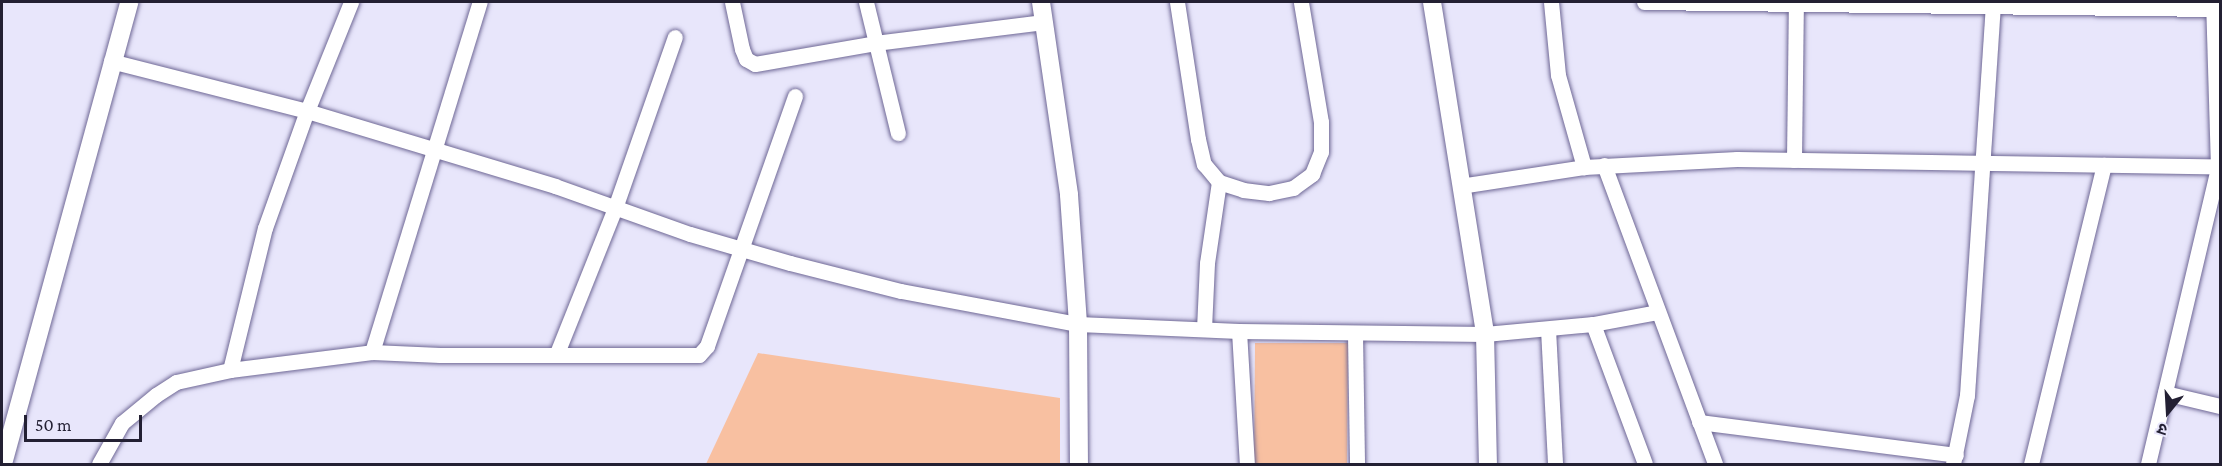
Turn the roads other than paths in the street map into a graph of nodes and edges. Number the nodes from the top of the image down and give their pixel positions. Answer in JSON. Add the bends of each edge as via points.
{"nodes":[{"id":1,"x":129,"y":2,"type":"edge"},
{"id":2,"x":351,"y":2,"type":"edge"},
{"id":3,"x":480,"y":2,"type":"edge"},
{"id":4,"x":732,"y":2,"type":"edge"},
{"id":5,"x":866,"y":2,"type":"edge"},
{"id":6,"x":1041,"y":2,"type":"edge"},
{"id":7,"x":1177,"y":2,"type":"edge"},
{"id":8,"x":1301,"y":2,"type":"edge"},
{"id":9,"x":1432,"y":2,"type":"edge"},
{"id":10,"x":1551,"y":2,"type":"edge"},
{"id":11,"x":1644,"y":2,"type":"edge"},
{"id":12,"x":1796,"y":3,"type":"edge"},
{"id":13,"x":1993,"y":5,"type":"edge"},
{"id":14,"x":2215,"y":7,"type":"edge"},
{"id":15,"x":1044,"y":22,"type":"junction"},
{"id":16,"x":675,"y":37,"type":"dead end"},
{"id":17,"x":875,"y":43,"type":"junction"},
{"id":18,"x":111,"y":61,"type":"junction"},
{"id":19,"x":2217,"y":77,"type":"edge"},
{"id":20,"x":795,"y":96,"type":"dead end"},
{"id":21,"x":307,"y":111,"type":"junction"},
{"id":22,"x":898,"y":133,"type":"dead end"},
{"id":23,"x":435,"y":150,"type":"junction"},
{"id":24,"x":1794,"y":160,"type":"junction"},
{"id":25,"x":1984,"y":164,"type":"junction"},
{"id":26,"x":1604,"y":165,"type":"junction"},
{"id":27,"x":2104,"y":165,"type":"junction"},
{"id":28,"x":1584,"y":167,"type":"junction"},
{"id":29,"x":2219,"y":167,"type":"edge"},
{"id":30,"x":1219,"y":182,"type":"junction"},
{"id":31,"x":1460,"y":186,"type":"junction"},
{"id":32,"x":615,"y":208,"type":"junction"},
{"id":33,"x":741,"y":248,"type":"junction"},
{"id":34,"x":1656,"y":312,"type":"junction"},
{"id":35,"x":1078,"y":324,"type":"junction"},
{"id":36,"x":1593,"y":324,"type":"junction"},
{"id":37,"x":1204,"y":329,"type":"junction"},
{"id":38,"x":1548,"y":329,"type":"junction"},
{"id":39,"x":1239,"y":331,"type":"junction"},
{"id":40,"x":1355,"y":334,"type":"junction"},
{"id":41,"x":1485,"y":334,"type":"junction"},
{"id":42,"x":372,"y":352,"type":"junction"},
{"id":43,"x":557,"y":353,"type":"junction"},
{"id":44,"x":230,"y":370,"type":"junction"},
{"id":45,"x":2165,"y":393,"type":"junction"},
{"id":46,"x":2220,"y":406,"type":"edge"},
{"id":47,"x":1699,"y":422,"type":"junction"},
{"id":48,"x":1955,"y":460,"type":"edge"},
{"id":49,"x":3,"y":465,"type":"edge"},
{"id":50,"x":99,"y":465,"type":"edge"},
{"id":51,"x":1079,"y":465,"type":"edge"},
{"id":52,"x":1247,"y":465,"type":"edge"},
{"id":53,"x":1357,"y":465,"type":"edge"},
{"id":54,"x":1488,"y":465,"type":"edge"},
{"id":55,"x":1555,"y":465,"type":"edge"},
{"id":56,"x":1645,"y":465,"type":"edge"},
{"id":57,"x":1715,"y":465,"type":"edge"},
{"id":58,"x":2031,"y":465,"type":"edge"},
{"id":59,"x":2148,"y":465,"type":"edge"}],
"edges":[{"from":1,"to":18,"type":"street"},
{"from":2,"to":21,"type":"street"},
{"from":3,"to":23,"type":"street"},
{"from":4,"to":17,"type":"street","via":[[742,49],[746,59],[755,64]]},
{"from":5,"to":17,"type":"street"},
{"from":6,"to":15,"type":"street"},
{"from":7,"to":30,"type":"street","via":[[1198,139],[1204,164]]},
{"from":8,"to":30,"type":"street","via":[[1321,122],[1320,152],[1312,174],[1293,188],[1269,193]]},
{"from":9,"to":31,"type":"street"},
{"from":10,"to":28,"type":"street","via":[[1558,75]]},
{"from":11,"to":12,"type":"street"},
{"from":12,"to":13,"type":"street"},
{"from":12,"to":24,"type":"street"},
{"from":13,"to":14,"type":"street"},
{"from":13,"to":25,"type":"street"},
{"from":14,"to":19,"type":"street"},
{"from":15,"to":17,"type":"street"},
{"from":15,"to":35,"type":"street","via":[[1069,195]]},
{"from":16,"to":32,"type":"street"},
{"from":17,"to":22,"type":"street"},
{"from":18,"to":21,"type":"street"},
{"from":18,"to":49,"type":"street"},
{"from":19,"to":29,"type":"street"},
{"from":20,"to":33,"type":"street"},
{"from":21,"to":23,"type":"street"},
{"from":21,"to":44,"type":"street","via":[[265,228]]},
{"from":23,"to":32,"type":"street"},
{"from":23,"to":42,"type":"street"},
{"from":24,"to":25,"type":"street"},
{"from":24,"to":26,"type":"street"},
{"from":25,"to":27,"type":"street"},
{"from":25,"to":48,"type":"street","via":[[1966,395]]},
{"from":26,"to":28,"type":"street"},
{"from":26,"to":34,"type":"street"},
{"from":27,"to":29,"type":"street"},
{"from":27,"to":58,"type":"street"},
{"from":28,"to":31,"type":"street"},
{"from":29,"to":45,"type":"street"},
{"from":30,"to":37,"type":"street","via":[[1207,263]]},
{"from":31,"to":41,"type":"street"},
{"from":32,"to":33,"type":"street"},
{"from":32,"to":43,"type":"street"},
{"from":33,"to":35,"type":"street","via":[[901,291]]},
{"from":33,"to":43,"type":"street","via":[[707,346],[699,355]]},
{"from":34,"to":36,"type":"street"},
{"from":34,"to":47,"type":"street"},
{"from":35,"to":37,"type":"street"},
{"from":35,"to":51,"type":"street"},
{"from":36,"to":38,"type":"street"},
{"from":36,"to":56,"type":"street"},
{"from":37,"to":39,"type":"street"},
{"from":38,"to":41,"type":"street"},
{"from":38,"to":55,"type":"street"},
{"from":39,"to":40,"type":"street"},
{"from":39,"to":52,"type":"street"},
{"from":40,"to":41,"type":"street"},
{"from":40,"to":53,"type":"street"},
{"from":41,"to":54,"type":"street"},
{"from":42,"to":43,"type":"street"},
{"from":42,"to":44,"type":"street"},
{"from":44,"to":50,"type":"street","via":[[176,382],[156,395],[122,423]]},
{"from":45,"to":46,"type":"street"},
{"from":45,"to":59,"type":"street"},
{"from":47,"to":48,"type":"street"},
{"from":47,"to":57,"type":"street"}]}
